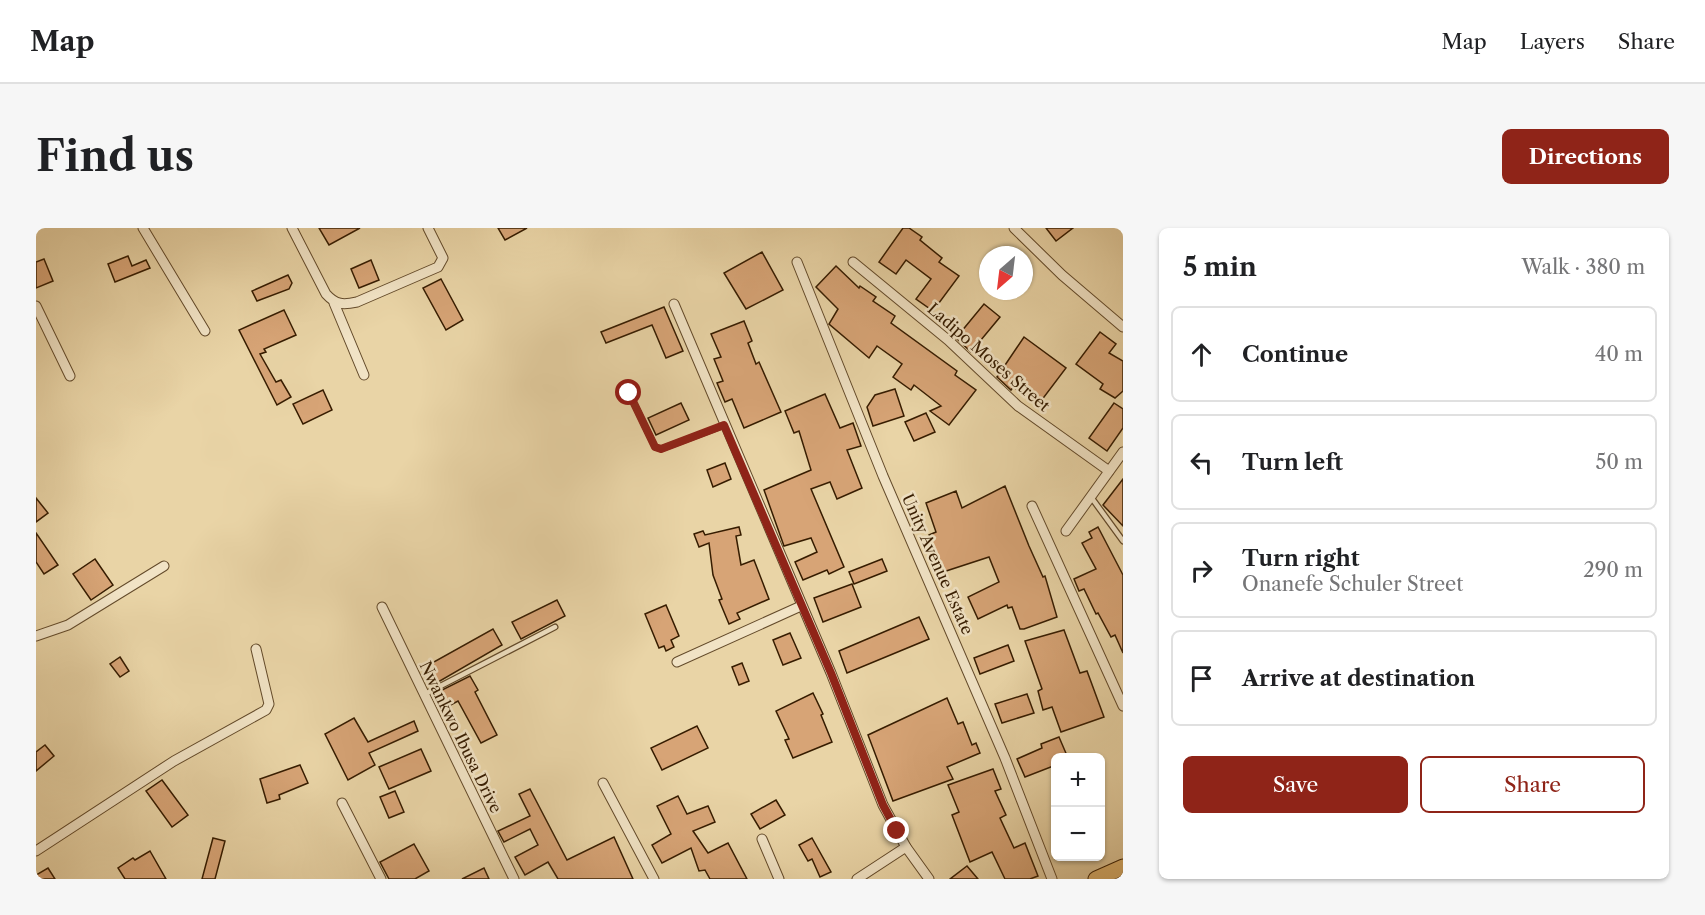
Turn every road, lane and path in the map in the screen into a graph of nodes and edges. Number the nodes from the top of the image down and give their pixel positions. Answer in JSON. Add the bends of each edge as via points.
{"nodes":[{"id":1,"x":142,"y":228,"type":"edge"},
{"id":2,"x":292,"y":228,"type":"edge"},
{"id":3,"x":428,"y":228,"type":"edge"},
{"id":4,"x":1014,"y":228,"type":"edge"},
{"id":5,"x":797,"y":262,"type":"dead end"},
{"id":6,"x":853,"y":262,"type":"dead end"},
{"id":7,"x":334,"y":303,"type":"junction"},
{"id":8,"x":674,"y":304,"type":"dead end"},
{"id":9,"x":36,"y":306,"type":"edge"},
{"id":10,"x":1123,"y":327,"type":"edge"},
{"id":11,"x":205,"y":331,"type":"dead end"},
{"id":12,"x":364,"y":375,"type":"dead end"},
{"id":13,"x":70,"y":376,"type":"dead end"},
{"id":14,"x":629,"y":393,"type":"dead end"},
{"id":15,"x":724,"y":425,"type":"junction"},
{"id":16,"x":1123,"y":452,"type":"edge"},
{"id":17,"x":1109,"y":471,"type":"junction"},
{"id":18,"x":1090,"y":496,"type":"junction"},
{"id":19,"x":1032,"y":506,"type":"dead end"},
{"id":20,"x":1066,"y":531,"type":"dead end"},
{"id":21,"x":1123,"y":542,"type":"edge"},
{"id":22,"x":164,"y":566,"type":"dead end"},
{"id":23,"x":801,"y":606,"type":"junction"},
{"id":24,"x":382,"y":607,"type":"dead end"},
{"id":25,"x":555,"y":627,"type":"dead end"},
{"id":26,"x":36,"y":636,"type":"edge"},
{"id":27,"x":256,"y":649,"type":"dead end"},
{"id":28,"x":677,"y":662,"type":"dead end"},
{"id":29,"x":423,"y":695,"type":"junction"},
{"id":30,"x":1123,"y":706,"type":"edge"},
{"id":31,"x":603,"y":783,"type":"dead end"},
{"id":32,"x":342,"y":803,"type":"dead end"},
{"id":33,"x":762,"y":839,"type":"dead end"},
{"id":34,"x":906,"y":847,"type":"junction"},
{"id":35,"x":36,"y":850,"type":"edge"},
{"id":36,"x":1123,"y":867,"type":"edge"},
{"id":37,"x":381,"y":879,"type":"edge"},
{"id":38,"x":514,"y":879,"type":"edge"},
{"id":39,"x":654,"y":879,"type":"edge"},
{"id":40,"x":779,"y":879,"type":"edge"},
{"id":41,"x":857,"y":879,"type":"edge"},
{"id":42,"x":929,"y":879,"type":"edge"},
{"id":43,"x":1052,"y":879,"type":"edge"},
{"id":44,"x":1096,"y":879,"type":"edge"}],
"edges":[{"from":1,"to":11,"type":"street"},
{"from":2,"to":7,"type":"street"},
{"from":3,"to":7,"type":"street","via":[[443,258],[438,267],[357,302]]},
{"from":4,"to":10,"type":"street"},
{"from":5,"to":43,"type":"street","name":"Unity Avenue Estate"},
{"from":6,"to":17,"type":"street","name":"Ladipo Moses Street","via":[[948,339],[1018,406]]},
{"from":7,"to":12,"type":"street"},
{"from":8,"to":15,"type":"street"},
{"from":9,"to":13,"type":"street"},
{"from":14,"to":15,"type":"lane","via":[[655,447],[661,449]]},
{"from":15,"to":23,"type":"street"},
{"from":16,"to":17,"type":"street"},
{"from":17,"to":18,"type":"street"},
{"from":18,"to":20,"type":"street"},
{"from":18,"to":21,"type":"lane"},
{"from":19,"to":30,"type":"street"},
{"from":22,"to":26,"type":"street","via":[[68,625]]},
{"from":23,"to":28,"type":"street"},
{"from":23,"to":34,"type":"street","via":[[883,805]]},
{"from":24,"to":29,"type":"street","name":"Nwankwo Ibusa Drive"},
{"from":25,"to":29,"type":"lane"},
{"from":27,"to":35,"type":"street","via":[[269,704],[267,710],[174,761]]},
{"from":29,"to":38,"type":"street","name":"Nwankwo Ibusa Drive"},
{"from":31,"to":39,"type":"street"},
{"from":32,"to":37,"type":"street"},
{"from":33,"to":40,"type":"street"},
{"from":34,"to":41,"type":"street"},
{"from":34,"to":42,"type":"street"},
{"from":36,"to":44,"type":"main road"}]}
